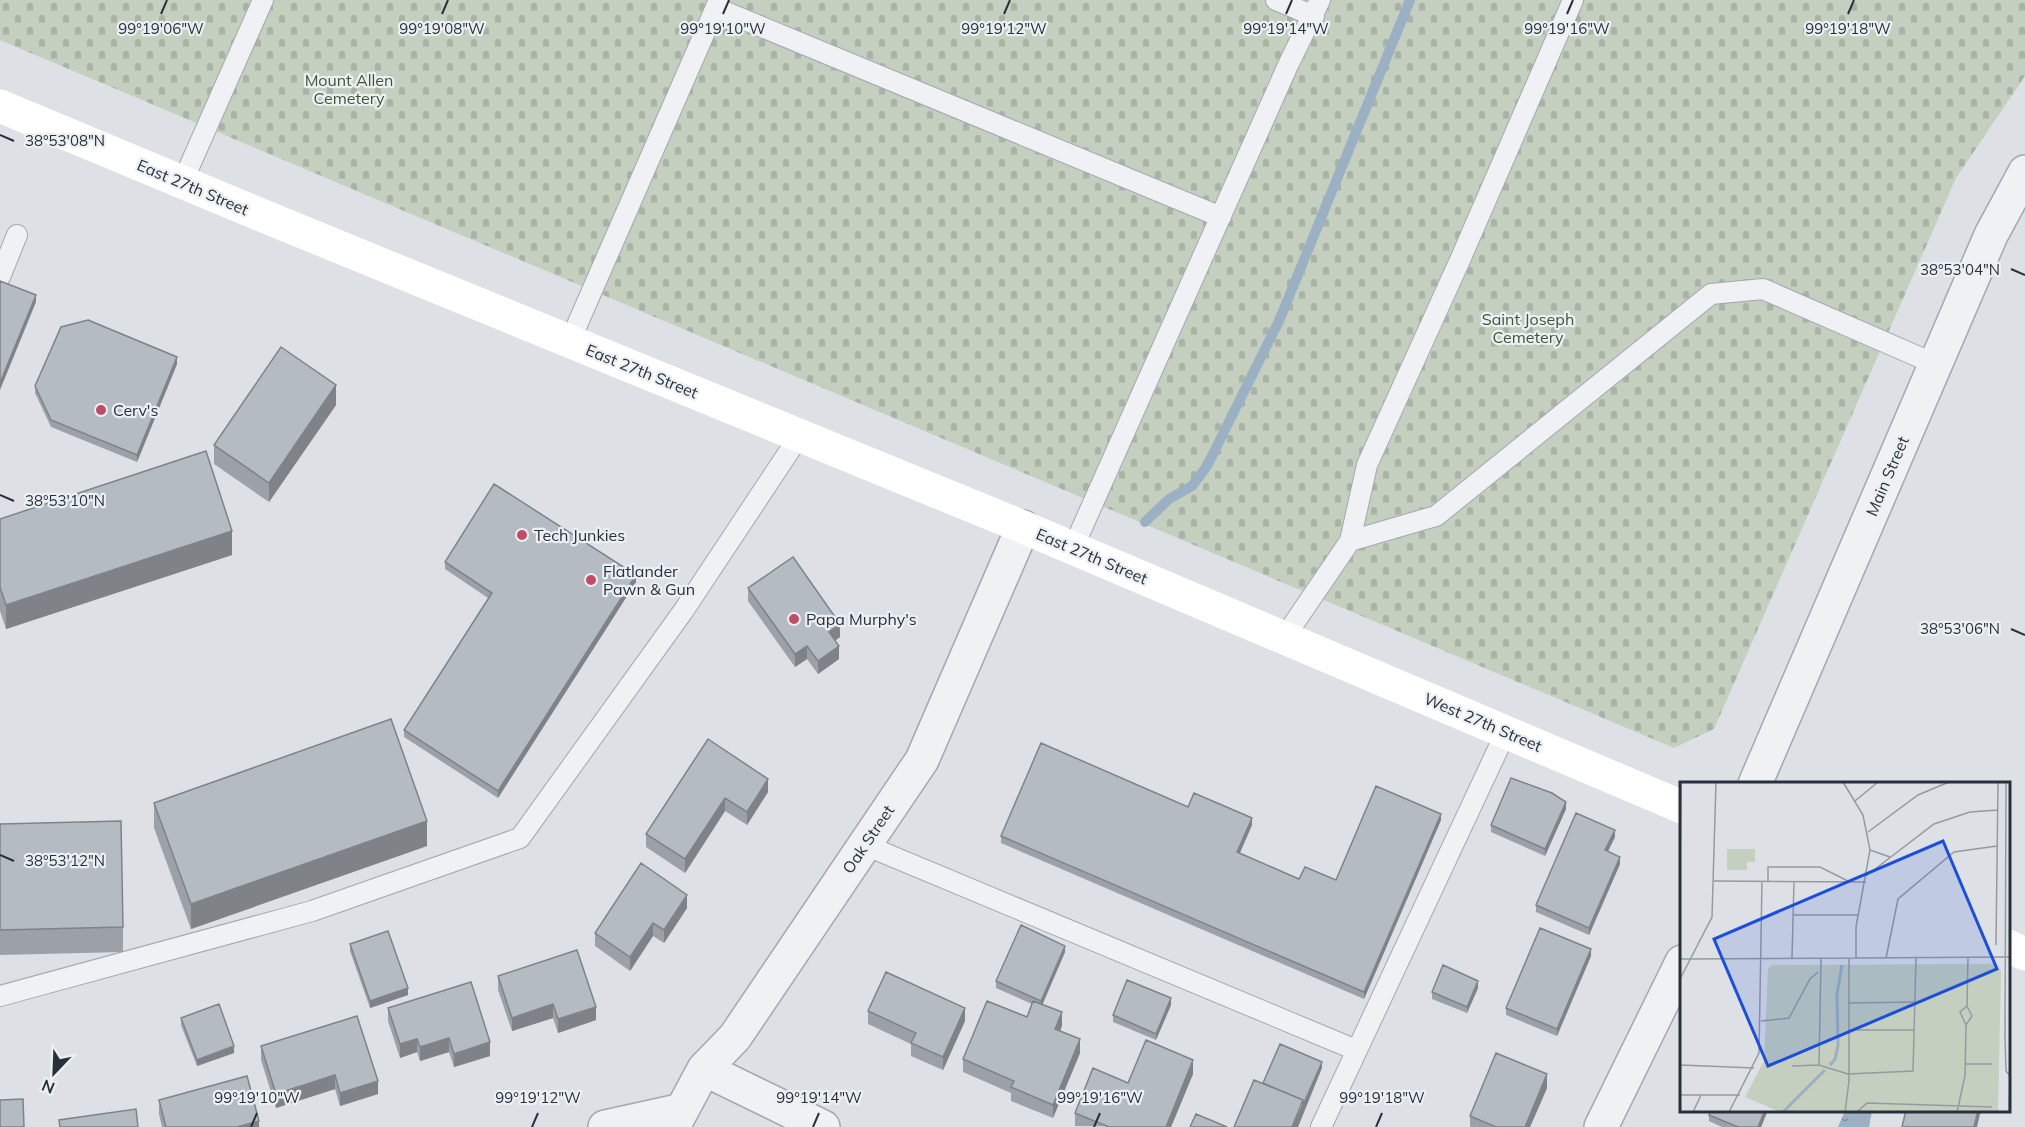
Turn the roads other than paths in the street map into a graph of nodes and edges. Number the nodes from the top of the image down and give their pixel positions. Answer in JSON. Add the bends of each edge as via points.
{"nodes":[{"id":1,"x":263,"y":0,"type":"edge"},
{"id":2,"x":1276,"y":0,"type":"edge"},
{"id":3,"x":1573,"y":0,"type":"edge"},
{"id":4,"x":718,"y":4,"type":"edge"},
{"id":5,"x":1317,"y":8,"type":"edge"},
{"id":6,"x":0,"y":106,"type":"edge"},
{"id":7,"x":2025,"y":172,"type":"edge"},
{"id":8,"x":183,"y":183,"type":"junction"},
{"id":9,"x":1221,"y":218,"type":"junction"},
{"id":10,"x":17,"y":235,"type":"dead end"},
{"id":11,"x":0,"y":277,"type":"edge"},
{"id":12,"x":570,"y":341,"type":"junction"},
{"id":13,"x":1935,"y":364,"type":"junction"},
{"id":14,"x":800,"y":435,"type":"junction"},
{"id":15,"x":1023,"y":527,"type":"junction"},
{"id":16,"x":1350,"y":541,"type":"junction"},
{"id":17,"x":1073,"y":548,"type":"junction"},
{"id":18,"x":1284,"y":638,"type":"junction"},
{"id":19,"x":1506,"y":732,"type":"junction"},
{"id":20,"x":1755,"y":782,"type":"edge"},
{"id":21,"x":1680,"y":806,"type":"edge"},
{"id":22,"x":865,"y":845,"type":"junction"},
{"id":23,"x":2010,"y":947,"type":"edge"},
{"id":24,"x":2025,"y":954,"type":"edge"},
{"id":25,"x":1680,"y":966,"type":"edge"},
{"id":26,"x":0,"y":996,"type":"edge"},
{"id":27,"x":1356,"y":1050,"type":"junction"},
{"id":28,"x":704,"y":1069,"type":"junction"},
{"id":29,"x":678,"y":1118,"type":"edge"},
{"id":30,"x":605,"y":1127,"type":"edge"},
{"id":31,"x":823,"y":1127,"type":"edge"},
{"id":32,"x":1321,"y":1127,"type":"edge"},
{"id":33,"x":1601,"y":1127,"type":"edge"}],
"edges":[{"from":1,"to":8,"type":"lane"},
{"from":2,"to":5,"type":"lane"},
{"from":3,"to":16,"type":"lane","via":[[1367,465]]},
{"from":4,"to":9,"type":"lane"},
{"from":4,"to":12,"type":"lane"},
{"from":5,"to":9,"type":"lane"},
{"from":6,"to":8,"type":"main road","name":"East 27th Street"},
{"from":7,"to":13,"type":"street","name":"Main Street","via":[[1991,235]]},
{"from":8,"to":12,"type":"main road","name":"East 27th Street"},
{"from":9,"to":17,"type":"lane"},
{"from":10,"to":11,"type":"lane"},
{"from":12,"to":14,"type":"main road","name":"East 27th Street"},
{"from":13,"to":16,"type":"lane","via":[[1763,289],[1711,294],[1436,516]]},
{"from":13,"to":20,"type":"street","name":"Main Street"},
{"from":14,"to":15,"type":"main road","name":"East 27th Street"},
{"from":14,"to":26,"type":"lane","via":[[684,610],[520,838],[312,911]]},
{"from":15,"to":17,"type":"main road","name":"East 27th Street"},
{"from":15,"to":22,"type":"street","name":"Oak Street","via":[[922,760]]},
{"from":16,"to":18,"type":"lane"},
{"from":17,"to":18,"type":"main road","name":"East 27th Street"},
{"from":18,"to":19,"type":"main road","name":"West 27th Street"},
{"from":19,"to":21,"type":"main road","name":"West 27th Street"},
{"from":19,"to":27,"type":"lane"},
{"from":22,"to":27,"type":"lane"},
{"from":22,"to":28,"type":"street","name":"Oak Street","via":[[735,1036]]},
{"from":23,"to":24,"type":"main road"},
{"from":25,"to":33,"type":"street"},
{"from":27,"to":32,"type":"lane"},
{"from":28,"to":29,"type":"street","name":"Oak Street"},
{"from":28,"to":31,"type":"street"},
{"from":29,"to":30,"type":"street"}]}
